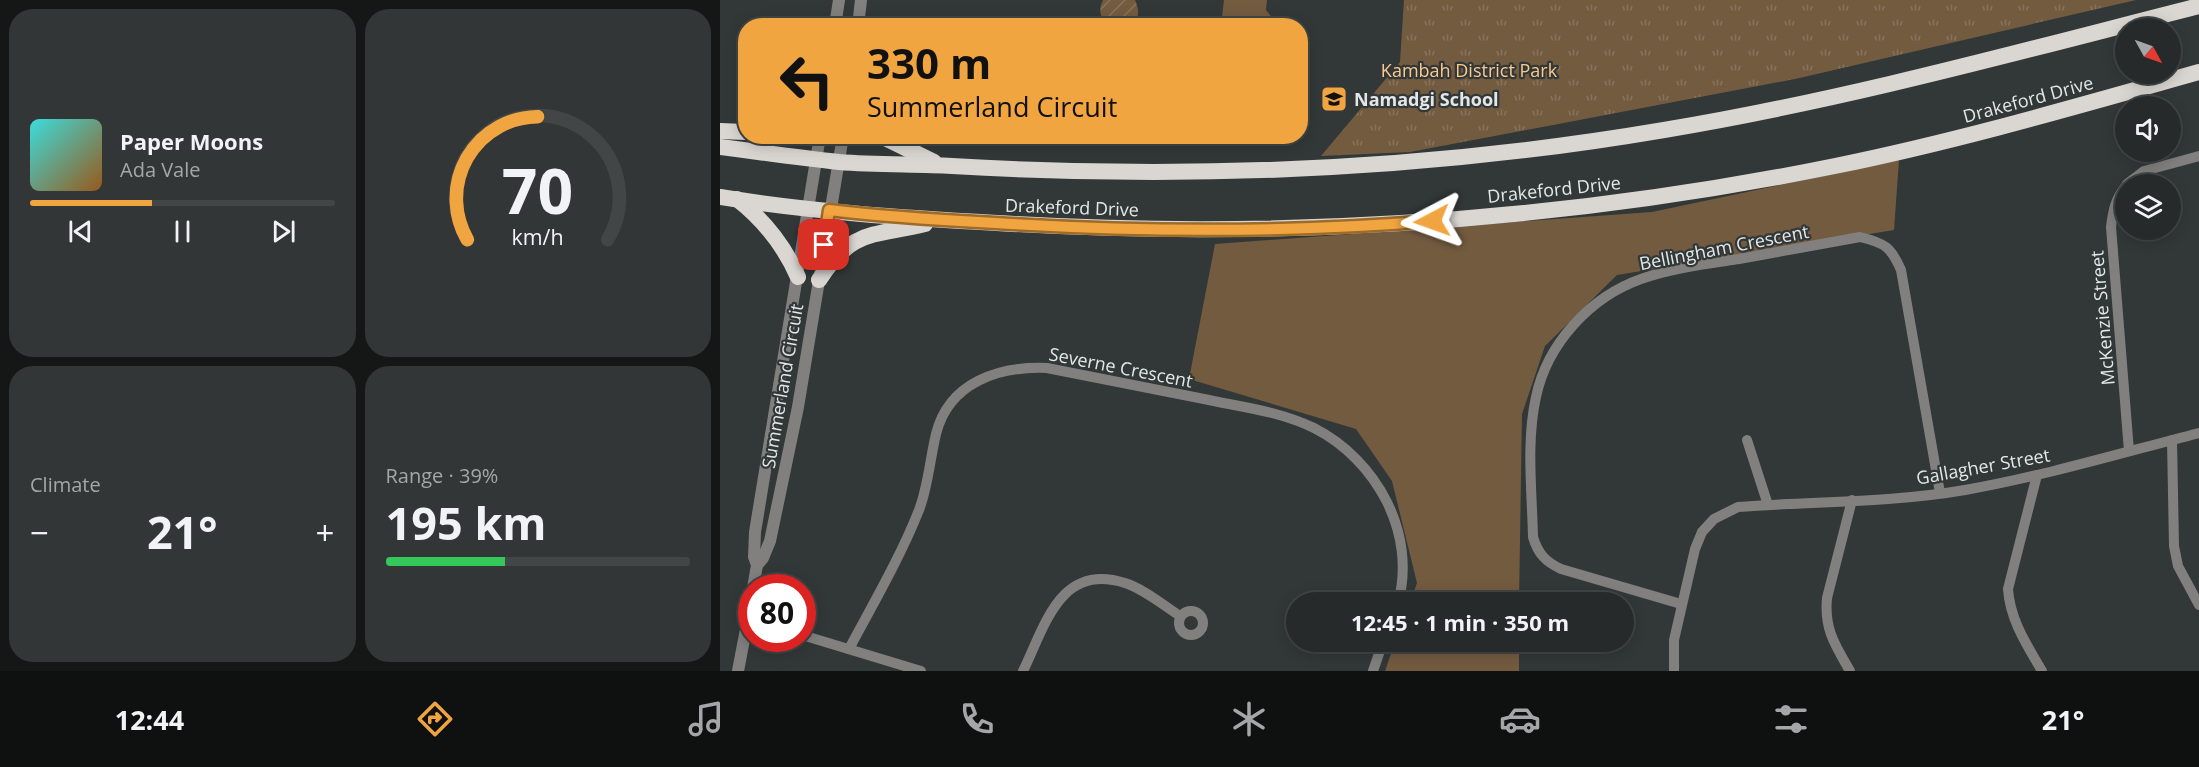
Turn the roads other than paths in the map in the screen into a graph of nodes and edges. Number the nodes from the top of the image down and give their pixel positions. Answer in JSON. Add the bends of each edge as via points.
{"nodes":[{"id":1,"x":839,"y":0,"type":"edge"},
{"id":2,"x":861,"y":0,"type":"edge"},
{"id":3,"x":2199,"y":6,"type":"edge"},
{"id":4,"x":836,"y":18,"type":"edge"},
{"id":5,"x":859,"y":18,"type":"edge"},
{"id":6,"x":2199,"y":72,"type":"edge"},
{"id":7,"x":720,"y":131,"type":"edge"},
{"id":8,"x":738,"y":132,"type":"edge"},
{"id":9,"x":818,"y":144,"type":"edge"},
{"id":10,"x":842,"y":144,"type":"edge"},
{"id":11,"x":898,"y":144,"type":"edge"},
{"id":12,"x":720,"y":147,"type":"edge"},
{"id":13,"x":2199,"y":156,"type":"edge"},
{"id":14,"x":815,"y":159,"type":"junction"},
{"id":15,"x":839,"y":162,"type":"junction"},
{"id":16,"x":943,"y":166,"type":"junction"},
{"id":17,"x":2140,"y":174,"type":"edge"},
{"id":18,"x":728,"y":198,"type":"edge"},
{"id":19,"x":2115,"y":204,"type":"edge"},
{"id":20,"x":808,"y":207,"type":"junction"},
{"id":21,"x":829,"y":210,"type":"junction"},
{"id":22,"x":940,"y":220,"type":"junction"},
{"id":23,"x":798,"y":277,"type":"junction"},
{"id":24,"x":819,"y":280,"type":"junction"},
{"id":25,"x":2199,"y":433,"type":"edge"},
{"id":26,"x":1747,"y":440,"type":"dead end"},
{"id":27,"x":2172,"y":440,"type":"junction"},
{"id":28,"x":2129,"y":451,"type":"junction"},
{"id":29,"x":2037,"y":475,"type":"junction"},
{"id":30,"x":1940,"y":493,"type":"junction"},
{"id":31,"x":1852,"y":500,"type":"junction"},
{"id":32,"x":1768,"y":505,"type":"junction"},
{"id":33,"x":757,"y":565,"type":"junction"},
{"id":34,"x":755,"y":574,"type":"edge"},
{"id":35,"x":1401,"y":592,"type":"edge"},
{"id":36,"x":1681,"y":604,"type":"junction"},
{"id":37,"x":2199,"y":605,"type":"edge"},
{"id":38,"x":1180,"y":616,"type":"dead end"},
{"id":39,"x":816,"y":639,"type":"edge"},
{"id":40,"x":849,"y":649,"type":"junction"},
{"id":41,"x":742,"y":652,"type":"edge"},
{"id":42,"x":1380,"y":652,"type":"edge"},
{"id":43,"x":916,"y":670,"type":"edge"},
{"id":44,"x":738,"y":671,"type":"edge"},
{"id":45,"x":1023,"y":671,"type":"edge"},
{"id":46,"x":1373,"y":671,"type":"edge"},
{"id":47,"x":1674,"y":671,"type":"edge"},
{"id":48,"x":1850,"y":671,"type":"edge"},
{"id":49,"x":2042,"y":671,"type":"edge"}],
"edges":[{"from":1,"to":4,"type":"street"},
{"from":2,"to":5,"type":"street"},
{"from":3,"to":16,"type":"highway","name":"Drakeford Drive","via":[[1815,101],[1663,130],[1495,153],[1232,171],[1039,171]]},
{"from":6,"to":22,"type":"highway","name":"Drakeford Drive","via":[[2008,126],[1834,166],[1657,197],[1533,212],[1399,224],[1221,230],[1083,229]]},
{"from":7,"to":8,"type":"highway"},
{"from":9,"to":14,"type":"street","name":"Summerland Circuit"},
{"from":10,"to":15,"type":"street","name":"Summerland Circuit"},
{"from":11,"to":16,"type":"highway"},
{"from":12,"to":14,"type":"highway","name":"Drakeford Drive"},
{"from":13,"to":17,"type":"street","name":"McKenzie Street"},
{"from":14,"to":15,"type":"highway","name":"Drakeford Drive"},
{"from":14,"to":20,"type":"street","name":"Summerland Circuit"},
{"from":15,"to":16,"type":"highway","name":"Drakeford Drive"},
{"from":15,"to":21,"type":"street","name":"Summerland Circuit"},
{"from":18,"to":20,"type":"highway","name":"Drakeford Drive"},
{"from":18,"to":23,"type":"highway","via":[[756,214],[779,240]]},
{"from":19,"to":28,"type":"street","name":"McKenzie Street","via":[[2111,227]]},
{"from":20,"to":21,"type":"highway","name":"Drakeford Drive"},
{"from":20,"to":23,"type":"street","name":"Summerland Circuit"},
{"from":21,"to":22,"type":"highway","name":"Drakeford Drive"},
{"from":21,"to":24,"type":"street","name":"Summerland Circuit"},
{"from":22,"to":24,"type":"highway","via":[[859,238],[846,246]]},
{"from":23,"to":33,"type":"street","name":"Summerland Circuit","via":[[755,532]]},
{"from":24,"to":33,"type":"street","name":"Summerland Circuit","via":[[770,541]]},
{"from":25,"to":27,"type":"street","name":"Gallagher Street"},
{"from":26,"to":32,"type":"street"},
{"from":27,"to":28,"type":"street","name":"Gallagher Street"},
{"from":27,"to":37,"type":"street","via":[[2174,546],[2178,566]]},
{"from":28,"to":29,"type":"street","name":"Gallagher Street"},
{"from":29,"to":30,"type":"street","name":"Gallagher Street"},
{"from":29,"to":49,"type":"street","via":[[2008,589],[2015,623]]},
{"from":30,"to":31,"type":"street","name":"Gallagher Street"},
{"from":30,"to":36,"type":"street","name":"Bellingham Crescent","via":[[1901,270],[1887,246],[1860,237],[1671,271],[1627,285],[1589,309],[1569,330],[1540,381],[1531,426],[1533,537],[1536,548],[1551,565]]},
{"from":31,"to":32,"type":"street","name":"Gallagher Street"},
{"from":31,"to":48,"type":"street","via":[[1825,615],[1832,640]]},
{"from":32,"to":36,"type":"street","name":"Gallagher Street","via":[[1738,507],[1721,514],[1702,532]]},
{"from":33,"to":34,"type":"street","name":"Summerland Circuit"},
{"from":35,"to":40,"type":"street","name":"Severne Crescent","via":[[1404,560],[1391,509],[1369,474],[1327,436],[1276,414],[1047,368],[1022,367],[978,380],[946,411],[937,431],[920,507]]},
{"from":36,"to":47,"type":"street","name":"Gallagher Street","via":[[1674,640]]},
{"from":38,"to":45,"type":"street","via":[[1124,583],[1089,580],[1061,596]]},
{"from":39,"to":40,"type":"street"},
{"from":40,"to":43,"type":"street"},
{"from":41,"to":44,"type":"street"},
{"from":42,"to":46,"type":"street"}]}
